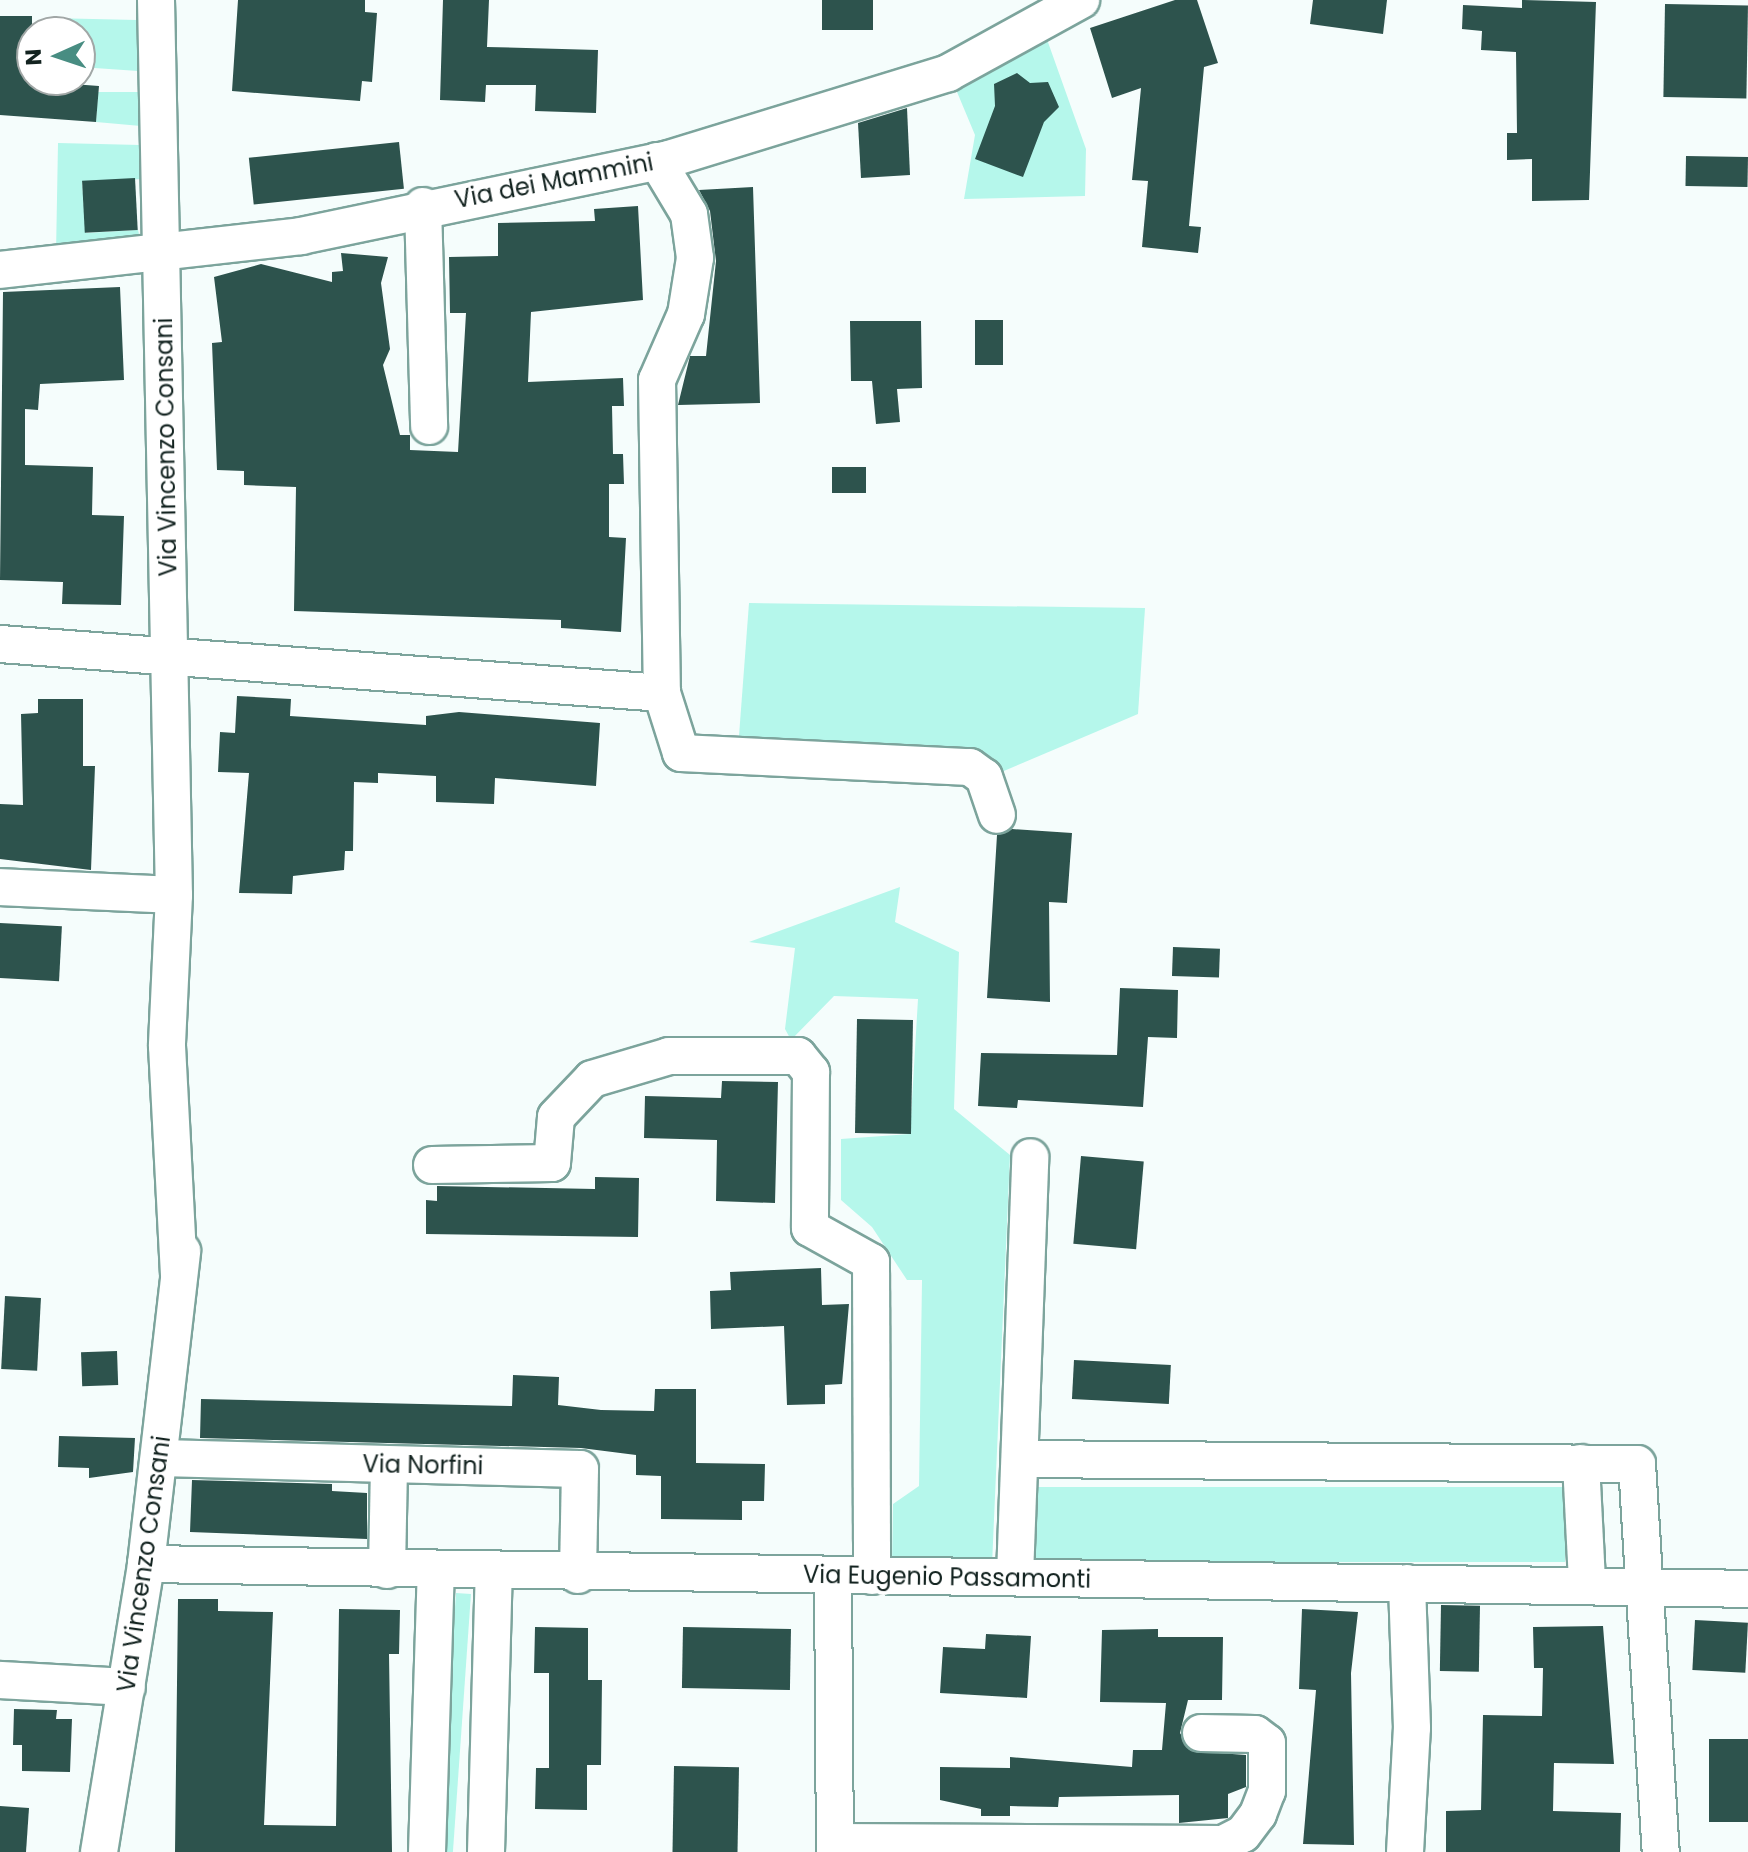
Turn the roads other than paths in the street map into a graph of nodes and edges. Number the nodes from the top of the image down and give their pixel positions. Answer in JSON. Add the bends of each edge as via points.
{"nodes":[{"id":1,"x":156,"y":0,"type":"edge"},
{"id":2,"x":1081,"y":0,"type":"edge"},
{"id":3,"x":657,"y":161,"type":"junction"},
{"id":4,"x":423,"y":206,"type":"junction"},
{"id":5,"x":162,"y":253,"type":"junction"},
{"id":6,"x":0,"y":270,"type":"edge"},
{"id":7,"x":429,"y":426,"type":"dead end"},
{"id":8,"x":0,"y":644,"type":"edge"},
{"id":9,"x":170,"y":657,"type":"junction"},
{"id":10,"x":662,"y":693,"type":"junction"},
{"id":11,"x":997,"y":815,"type":"dead end"},
{"id":12,"x":0,"y":887,"type":"edge"},
{"id":13,"x":174,"y":895,"type":"junction"},
{"id":14,"x":1030,"y":1157,"type":"dead end"},
{"id":15,"x":432,"y":1165,"type":"dead end"},
{"id":16,"x":160,"y":1458,"type":"junction"},
{"id":17,"x":1021,"y":1459,"type":"junction"},
{"id":18,"x":1581,"y":1463,"type":"junction"},
{"id":19,"x":389,"y":1465,"type":"junction"},
{"id":20,"x":146,"y":1564,"type":"junction"},
{"id":21,"x":387,"y":1570,"type":"junction"},
{"id":22,"x":436,"y":1571,"type":"junction"},
{"id":23,"x":494,"y":1573,"type":"junction"},
{"id":24,"x":578,"y":1575,"type":"junction"},
{"id":25,"x":833,"y":1575,"type":"junction"},
{"id":26,"x":872,"y":1576,"type":"junction"},
{"id":27,"x":1015,"y":1576,"type":"junction"},
{"id":28,"x":1407,"y":1583,"type":"junction"},
{"id":29,"x":1587,"y":1583,"type":"junction"},
{"id":30,"x":1644,"y":1584,"type":"junction"},
{"id":31,"x":1748,"y":1589,"type":"edge"},
{"id":32,"x":0,"y":1680,"type":"edge"},
{"id":33,"x":127,"y":1687,"type":"junction"},
{"id":34,"x":1201,"y":1733,"type":"dead end"},
{"id":35,"x":835,"y":1847,"type":"edge"},
{"id":36,"x":99,"y":1852,"type":"edge"},
{"id":37,"x":427,"y":1852,"type":"edge"},
{"id":38,"x":486,"y":1852,"type":"edge"},
{"id":39,"x":1405,"y":1852,"type":"edge"},
{"id":40,"x":1661,"y":1852,"type":"edge"}],
"edges":[{"from":1,"to":5,"type":"street","name":"Via Vincenzo Consani"},
{"from":2,"to":3,"type":"street","name":"Via dei Mammini","via":[[948,73]]},
{"from":3,"to":4,"type":"street","name":"Via dei Mammini"},
{"from":3,"to":10,"type":"street","via":[[689,214],[695,258],[686,314],[657,380]]},
{"from":4,"to":5,"type":"street","name":"Via dei Mammini","via":[[301,236]]},
{"from":4,"to":7,"type":"street"},
{"from":5,"to":6,"type":"street","name":"Via dei Mammini"},
{"from":5,"to":9,"type":"street","name":"Via Vincenzo Consani"},
{"from":8,"to":9,"type":"street"},
{"from":9,"to":10,"type":"street"},
{"from":9,"to":13,"type":"street","name":"Via Vincenzo Consani"},
{"from":10,"to":11,"type":"street","via":[[681,753],[970,767],[984,777]]},
{"from":12,"to":13,"type":"street"},
{"from":13,"to":16,"type":"street","name":"Via Vincenzo Consani","via":[[191,1111]]},
{"from":14,"to":17,"type":"street"},
{"from":15,"to":26,"type":"street","via":[[552,1163],[556,1117],[592,1079],[669,1056],[798,1056],[811,1072],[810,1228],[871,1262]]},
{"from":16,"to":19,"type":"street","name":"Via Norfini"},
{"from":16,"to":20,"type":"street","name":"Via Vincenzo Consani"},
{"from":17,"to":18,"type":"street"},
{"from":17,"to":27,"type":"street"},
{"from":18,"to":29,"type":"street"},
{"from":18,"to":30,"type":"street","via":[[1637,1464]]},
{"from":19,"to":21,"type":"street"},
{"from":19,"to":24,"type":"street","name":"Via Norfini","via":[[580,1469]]},
{"from":20,"to":21,"type":"street","name":"Via Eugenio Passamonti"},
{"from":20,"to":33,"type":"street","name":"Via Vincenzo Consani"},
{"from":21,"to":22,"type":"street","name":"Via Eugenio Passamonti"},
{"from":22,"to":23,"type":"street","name":"Via Eugenio Passamonti"},
{"from":22,"to":37,"type":"street"},
{"from":23,"to":24,"type":"street","name":"Via Eugenio Passamonti"},
{"from":23,"to":38,"type":"street"},
{"from":24,"to":25,"type":"street","name":"Via Eugenio Passamonti"},
{"from":25,"to":26,"type":"street","name":"Via Eugenio Passamonti"},
{"from":25,"to":35,"type":"street"},
{"from":26,"to":27,"type":"street","name":"Via Eugenio Passamonti"},
{"from":27,"to":28,"type":"street","name":"Via Eugenio Passamonti"},
{"from":28,"to":29,"type":"street","name":"Via Eugenio Passamonti"},
{"from":28,"to":39,"type":"street","via":[[1412,1728]]},
{"from":29,"to":30,"type":"street","name":"Via Eugenio Passamonti"},
{"from":30,"to":31,"type":"street","name":"Via Eugenio Passamonti"},
{"from":30,"to":40,"type":"street"},
{"from":32,"to":33,"type":"street"},
{"from":33,"to":36,"type":"street","name":"Via Vincenzo Consani"},
{"from":34,"to":35,"type":"street","via":[[1255,1734],[1267,1743],[1267,1791],[1258,1814],[1243,1834],[1223,1844]]}]}
